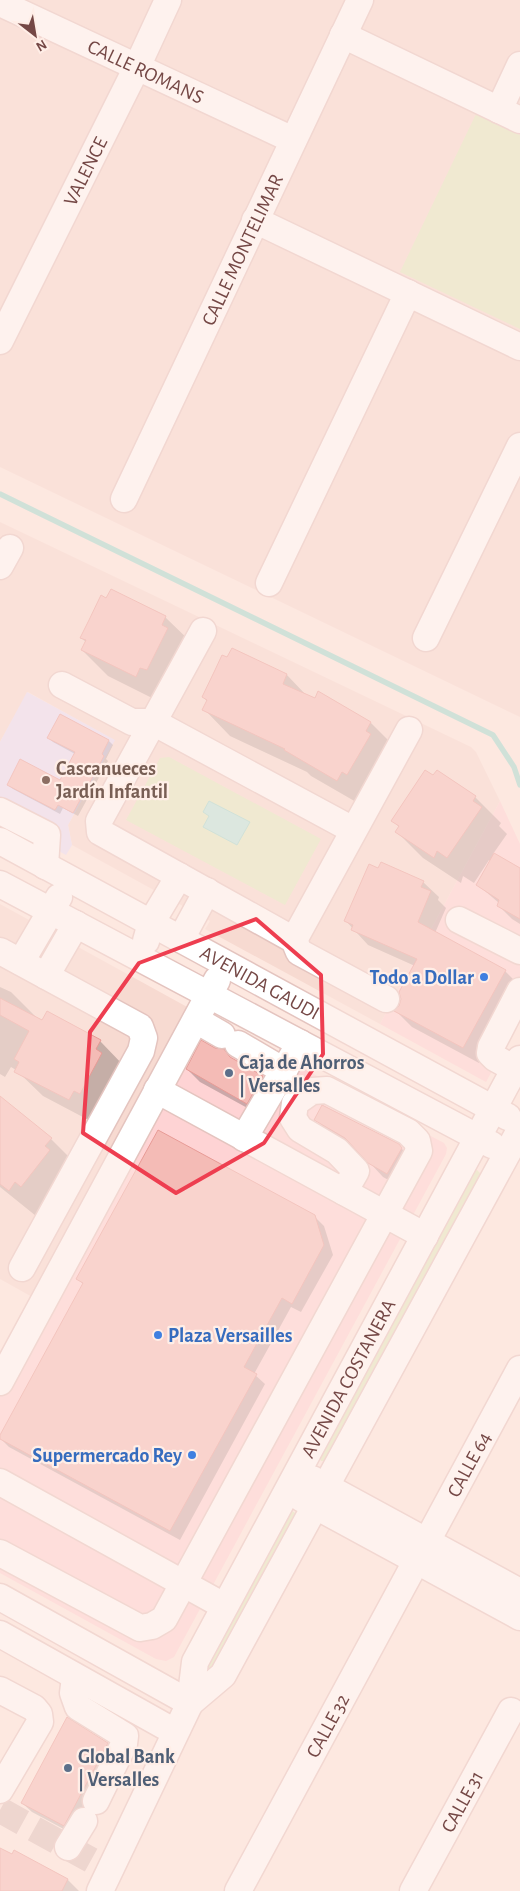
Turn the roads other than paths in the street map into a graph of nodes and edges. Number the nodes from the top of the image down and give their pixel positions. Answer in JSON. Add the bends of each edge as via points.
{"nodes":[{"id":1,"x":168,"y":0,"type":"edge"},
{"id":2,"x":360,"y":0,"type":"edge"},
{"id":3,"x":0,"y":3,"type":"edge"},
{"id":4,"x":343,"y":35,"type":"junction"},
{"id":5,"x":520,"y":65,"type":"edge"},
{"id":6,"x":138,"y":67,"type":"junction"},
{"id":7,"x":509,"y":115,"type":"edge"},
{"id":8,"x":293,"y":140,"type":"junction"},
{"id":9,"x":256,"y":220,"type":"junction"},
{"id":10,"x":408,"y":293,"type":"junction"},
{"id":11,"x":0,"y":341,"type":"edge"},
{"id":12,"x":520,"y":347,"type":"edge"},
{"id":13,"x":520,"y":446,"type":"edge"},
{"id":14,"x":124,"y":498,"type":"dead end"},
{"id":15,"x":269,"y":583,"type":"dead end"},
{"id":16,"x":203,"y":631,"type":"dead end"},
{"id":17,"x":426,"y":638,"type":"dead end"},
{"id":18,"x":62,"y":685,"type":"dead end"},
{"id":19,"x":153,"y":722,"type":"junction"},
{"id":20,"x":409,"y":730,"type":"dead end"},
{"id":21,"x":0,"y":811,"type":"edge"},
{"id":22,"x":353,"y":830,"type":"junction"},
{"id":23,"x":0,"y":841,"type":"edge"},
{"id":24,"x":45,"y":866,"type":"junction"},
{"id":25,"x":179,"y":876,"type":"junction"},
{"id":26,"x":70,"y":879,"type":"junction"},
{"id":27,"x":0,"y":884,"type":"edge"},
{"id":28,"x":210,"y":893,"type":"junction"},
{"id":29,"x":51,"y":911,"type":"junction"},
{"id":30,"x":459,"y":920,"type":"dead end"},
{"id":31,"x":151,"y":923,"type":"junction"},
{"id":32,"x":76,"y":924,"type":"junction"},
{"id":33,"x":294,"y":940,"type":"junction"},
{"id":34,"x":184,"y":941,"type":"junction"},
{"id":35,"x":520,"y":951,"type":"edge"},
{"id":36,"x":10,"y":957,"type":"edge"},
{"id":37,"x":141,"y":958,"type":"junction"},
{"id":38,"x":226,"y":964,"type":"junction"},
{"id":39,"x":46,"y":976,"type":"junction"},
{"id":40,"x":520,"y":990,"type":"edge"},
{"id":41,"x":209,"y":994,"type":"junction"},
{"id":42,"x":386,"y":999,"type":"dead end"},
{"id":43,"x":196,"y":1020,"type":"junction"},
{"id":44,"x":300,"y":1043,"type":"junction"},
{"id":45,"x":517,"y":1064,"type":"edge"},
{"id":46,"x":284,"y":1071,"type":"junction"},
{"id":47,"x":158,"y":1090,"type":"junction"},
{"id":48,"x":494,"y":1109,"type":"junction"},
{"id":49,"x":520,"y":1124,"type":"edge"},
{"id":50,"x":520,"y":1130,"type":"edge"},
{"id":51,"x":478,"y":1137,"type":"junction"},
{"id":52,"x":244,"y":1138,"type":"junction"},
{"id":53,"x":507,"y":1152,"type":"junction"},
{"id":54,"x":344,"y":1192,"type":"junction"},
{"id":55,"x":385,"y":1215,"type":"junction"},
{"id":56,"x":425,"y":1236,"type":"junction"},
{"id":57,"x":22,"y":1268,"type":"dead end"},
{"id":58,"x":520,"y":1369,"type":"edge"},
{"id":59,"x":0,"y":1382,"type":"edge"},
{"id":60,"x":293,"y":1481,"type":"junction"},
{"id":61,"x":0,"y":1482,"type":"edge"},
{"id":62,"x":321,"y":1497,"type":"junction"},
{"id":63,"x":421,"y":1551,"type":"junction"},
{"id":64,"x":0,"y":1553,"type":"edge"},
{"id":65,"x":183,"y":1583,"type":"junction"},
{"id":66,"x":520,"y":1592,"type":"edge"},
{"id":67,"x":0,"y":1596,"type":"edge"},
{"id":68,"x":224,"y":1606,"type":"junction"},
{"id":69,"x":520,"y":1617,"type":"edge"},
{"id":70,"x":0,"y":1634,"type":"edge"},
{"id":71,"x":75,"y":1677,"type":"junction"},
{"id":72,"x":0,"y":1690,"type":"edge"},
{"id":73,"x":190,"y":1702,"type":"junction"},
{"id":74,"x":511,"y":1712,"type":"dead end"},
{"id":75,"x":175,"y":1732,"type":"junction"},
{"id":76,"x":0,"y":1790,"type":"edge"},
{"id":77,"x":68,"y":1848,"type":"dead end"},
{"id":78,"x":100,"y":1891,"type":"edge"},
{"id":79,"x":238,"y":1891,"type":"edge"},
{"id":80,"x":413,"y":1891,"type":"edge"}],
"edges":[{"from":1,"to":6,"type":"street","name":"VALENCE"},
{"from":2,"to":4,"type":"street","name":"CALLE MONTELIMAR"},
{"from":3,"to":6,"type":"street","name":"CALLE ROMANS"},
{"from":4,"to":7,"type":"street"},
{"from":4,"to":8,"type":"street","name":"CALLE MONTELIMAR"},
{"from":5,"to":7,"type":"street"},
{"from":6,"to":8,"type":"street","name":"CALLE ROMANS"},
{"from":6,"to":11,"type":"street","name":"VALENCE"},
{"from":8,"to":9,"type":"street","name":"CALLE MONTELIMAR"},
{"from":9,"to":10,"type":"street"},
{"from":9,"to":14,"type":"street","name":"CALLE MONTELIMAR"},
{"from":10,"to":12,"type":"street"},
{"from":10,"to":15,"type":"street"},
{"from":13,"to":17,"type":"street"},
{"from":16,"to":19,"type":"street"},
{"from":18,"to":19,"type":"street","via":[[132,722]]},
{"from":19,"to":22,"type":"street"},
{"from":19,"to":25,"type":"street","via":[[99,821],[100,832]]},
{"from":20,"to":22,"type":"street"},
{"from":21,"to":24,"type":"street","via":[[47,836]]},
{"from":22,"to":33,"type":"street"},
{"from":23,"to":24,"type":"street","name":"AVENIDA GAUDI"},
{"from":24,"to":26,"type":"street","name":"AVENIDA GAUDI"},
{"from":25,"to":28,"type":"street"},
{"from":25,"to":31,"type":"street"},
{"from":26,"to":29,"type":"street"},
{"from":26,"to":31,"type":"street","name":"AVENIDA GAUDI"},
{"from":27,"to":29,"type":"street","name":"AVENIDA GAUDI"},
{"from":28,"to":33,"type":"street"},
{"from":28,"to":34,"type":"street"},
{"from":29,"to":32,"type":"street","name":"AVENIDA GAUDI"},
{"from":29,"to":36,"type":"street","via":[[32,921]]},
{"from":30,"to":35,"type":"street"},
{"from":31,"to":34,"type":"street","name":"AVENIDA GAUDI"},
{"from":31,"to":37,"type":"street"},
{"from":32,"to":37,"type":"street","name":"AVENIDA GAUDI"},
{"from":32,"to":39,"type":"street"},
{"from":33,"to":42,"type":"street","via":[[299,952]]},
{"from":34,"to":38,"type":"street","name":"AVENIDA GAUDI"},
{"from":36,"to":39,"type":"street"},
{"from":37,"to":41,"type":"street","name":"AVENIDA GAUDI"},
{"from":38,"to":41,"type":"street"},
{"from":38,"to":48,"type":"street","name":"AVENIDA GAUDI"},
{"from":39,"to":57,"type":"street","via":[[140,1027],[144,1038],[141,1051]]},
{"from":40,"to":45,"type":"street","via":[[490,1053],[495,1058]]},
{"from":41,"to":43,"type":"street"},
{"from":41,"to":44,"type":"street","name":"AVENIDA GAUDI"},
{"from":43,"to":46,"type":"street"},
{"from":43,"to":47,"type":"street"},
{"from":44,"to":46,"type":"street"},
{"from":44,"to":51,"type":"street","name":"AVENIDA GAUDI"},
{"from":45,"to":48,"type":"street","name":"AVENIDA COSTANERA"},
{"from":46,"to":52,"type":"street"},
{"from":47,"to":52,"type":"street"},
{"from":47,"to":59,"type":"street"},
{"from":48,"to":49,"type":"street","name":"AVENIDA GAUDI"},
{"from":48,"to":51,"type":"street","name":"AVENIDA COSTANERA"},
{"from":50,"to":53,"type":"street","name":"AVENIDA COSTANERA"},
{"from":51,"to":53,"type":"street","name":"AVENIDA GAUDI"},
{"from":51,"to":56,"type":"street","name":"AVENIDA COSTANERA"},
{"from":52,"to":54,"type":"street"},
{"from":53,"to":62,"type":"street","name":"AVENIDA COSTANERA"},
{"from":54,"to":55,"type":"street"},
{"from":54,"to":55,"type":"street","via":[[356,1171],[337,1151],[300,1129],[293,1118],[295,1103],[312,1091],[327,1090],[408,1132],[417,1141],[419,1151]]},
{"from":55,"to":56,"type":"street"},
{"from":55,"to":65,"type":"street"},
{"from":56,"to":60,"type":"street","name":"AVENIDA COSTANERA"},
{"from":58,"to":63,"type":"street","name":"CALLE 64"},
{"from":60,"to":62,"type":"street"},
{"from":60,"to":68,"type":"street","name":"AVENIDA COSTANERA"},
{"from":61,"to":65,"type":"street"},
{"from":62,"to":63,"type":"street"},
{"from":62,"to":73,"type":"street","name":"AVENIDA COSTANERA","via":[[224,1675]]},
{"from":63,"to":66,"type":"street"},
{"from":63,"to":69,"type":"street"},
{"from":63,"to":79,"type":"street","name":"CALLE 32"},
{"from":64,"to":65,"type":"street","via":[[140,1628],[164,1619]]},
{"from":65,"to":68,"type":"street"},
{"from":67,"to":73,"type":"street"},
{"from":68,"to":73,"type":"street","name":"AVENIDA COSTANERA","via":[[195,1662]]},
{"from":70,"to":71,"type":"street"},
{"from":71,"to":75,"type":"street"},
{"from":71,"to":77,"type":"street","via":[[73,1693],[78,1707],[125,1736],[90,1811]]},
{"from":72,"to":76,"type":"street","via":[[34,1708],[40,1722]]},
{"from":73,"to":75,"type":"street","name":"AVENIDA COSTANERA"},
{"from":74,"to":80,"type":"street","name":"CALLE 31"},
{"from":75,"to":78,"type":"street","name":"AVENIDA COSTANERA"}]}
